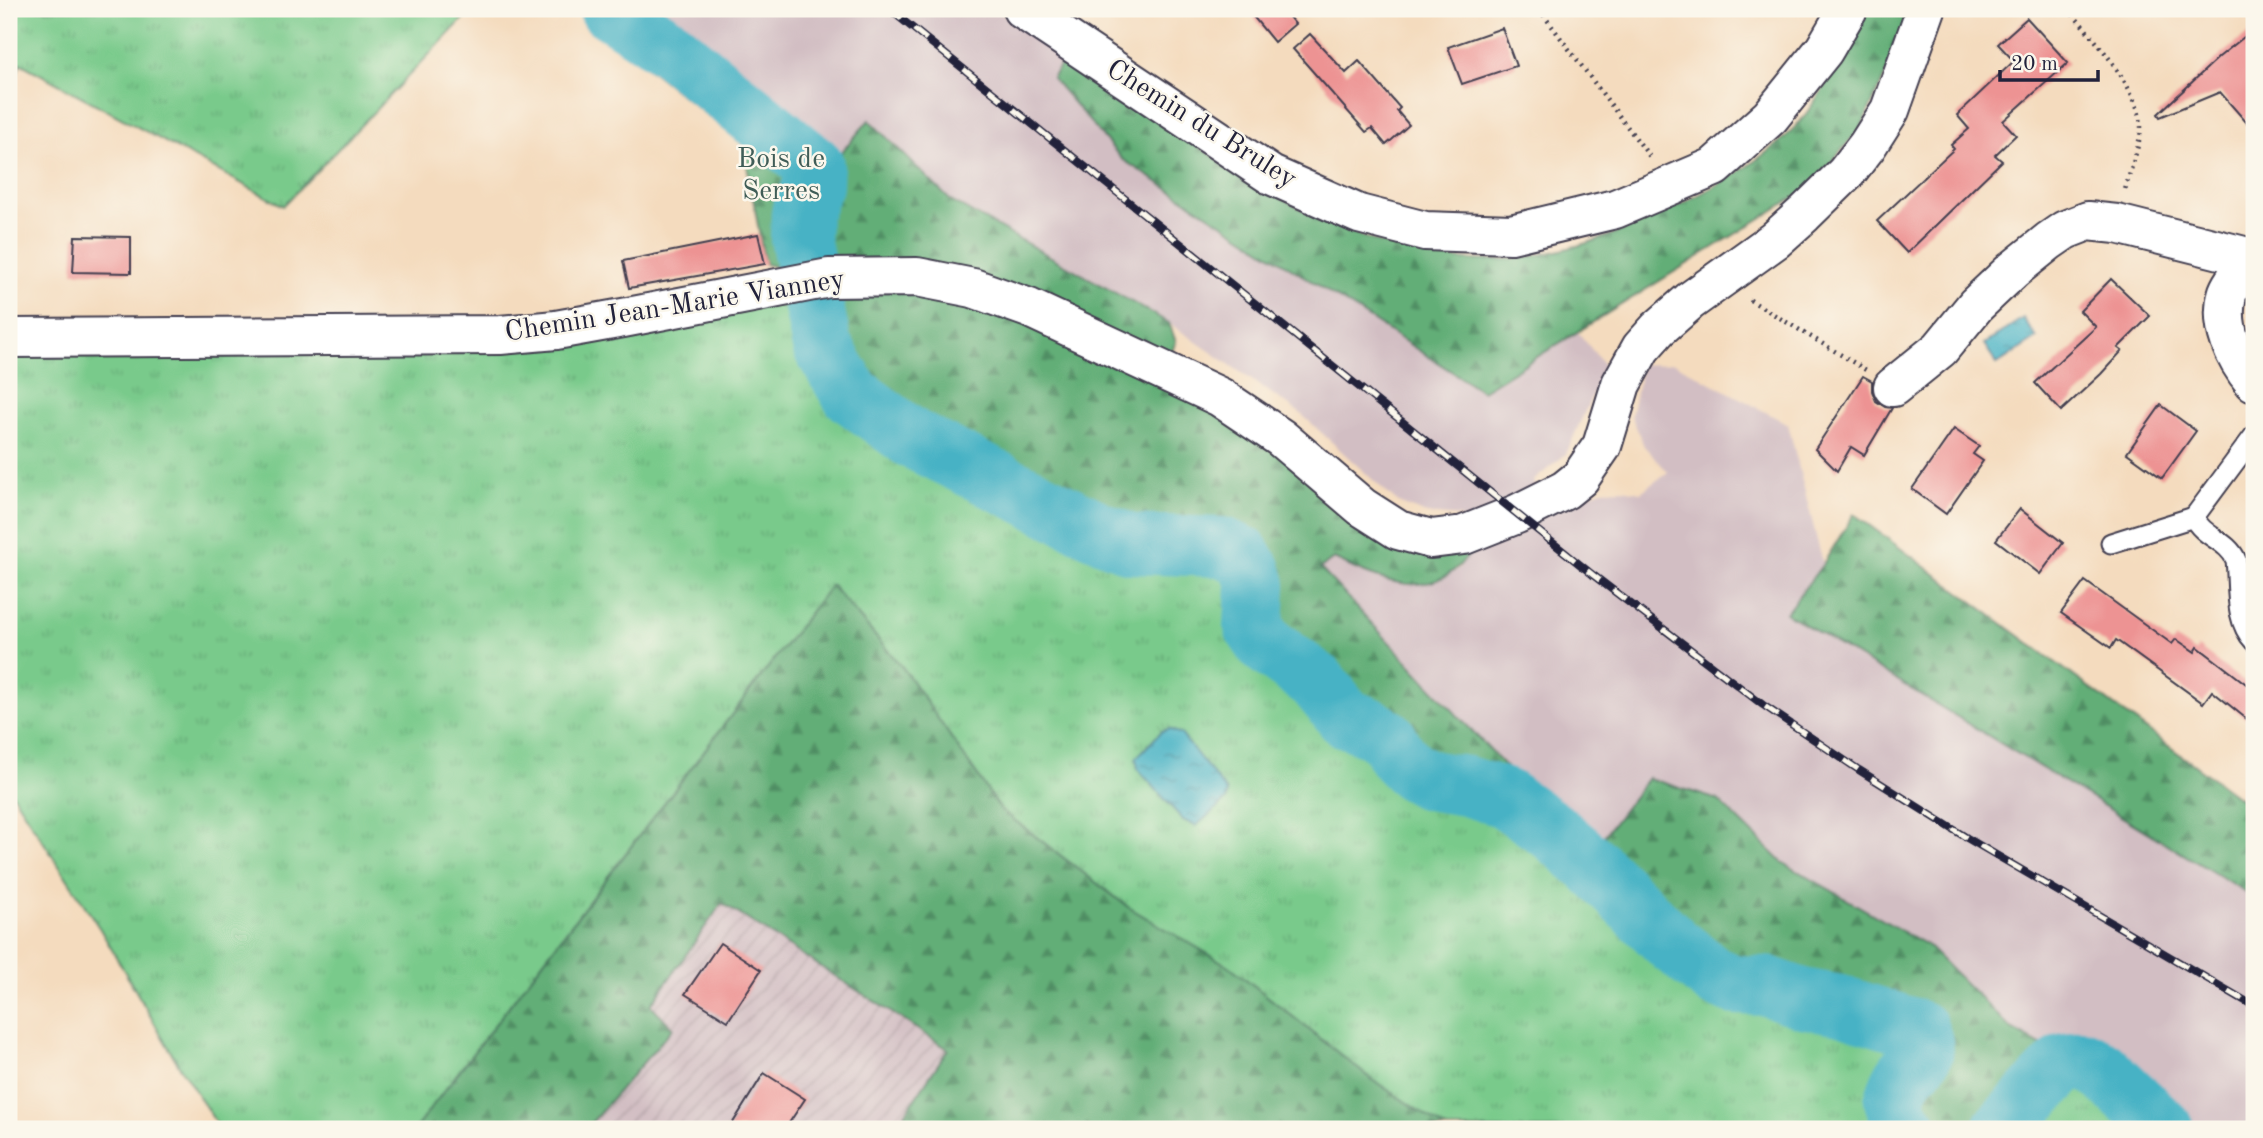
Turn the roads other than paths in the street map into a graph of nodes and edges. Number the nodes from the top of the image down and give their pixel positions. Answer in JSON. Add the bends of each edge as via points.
{"nodes":[{"id":1,"x":1022,"y":9,"type":"edge"},
{"id":2,"x":1848,"y":9,"type":"edge"},
{"id":3,"x":1926,"y":9,"type":"edge"},
{"id":4,"x":2253,"y":258,"type":"edge"},
{"id":5,"x":9,"y":338,"type":"edge"},
{"id":6,"x":2254,"y":382,"type":"edge"},
{"id":7,"x":1893,"y":387,"type":"road end"},
{"id":8,"x":2254,"y":436,"type":"edge"},
{"id":9,"x":2194,"y":517,"type":"junction"},
{"id":10,"x":2111,"y":543,"type":"dead end"},
{"id":11,"x":2254,"y":641,"type":"edge"}],
"edges":[{"from":1,"to":2,"type":"street","name":"Chemin du Bruley","via":[[1271,175],[1359,214],[1425,231],[1511,234],[1615,209],[1713,167],[1770,117],[1824,50]]},
{"from":3,"to":5,"type":"street","name":"Chemin Jean-Marie Vianney","via":[[1890,110],[1857,159],[1794,223],[1690,301],[1641,348],[1621,384],[1602,446],[1580,478],[1517,514],[1464,535],[1431,538],[1398,530],[1228,402],[1028,308],[973,288],[917,277],[830,278],[556,330],[500,335]]},
{"from":4,"to":6,"type":"street","via":[[2227,293],[2225,330],[2242,368]]},
{"from":4,"to":7,"type":"street","via":[[2088,221],[2049,241],[1976,305],[1940,349]]},
{"from":8,"to":9,"type":"lane"},
{"from":9,"to":10,"type":"lane"},
{"from":9,"to":11,"type":"lane","via":[[2197,525],[2233,551],[2240,616]]}]}
